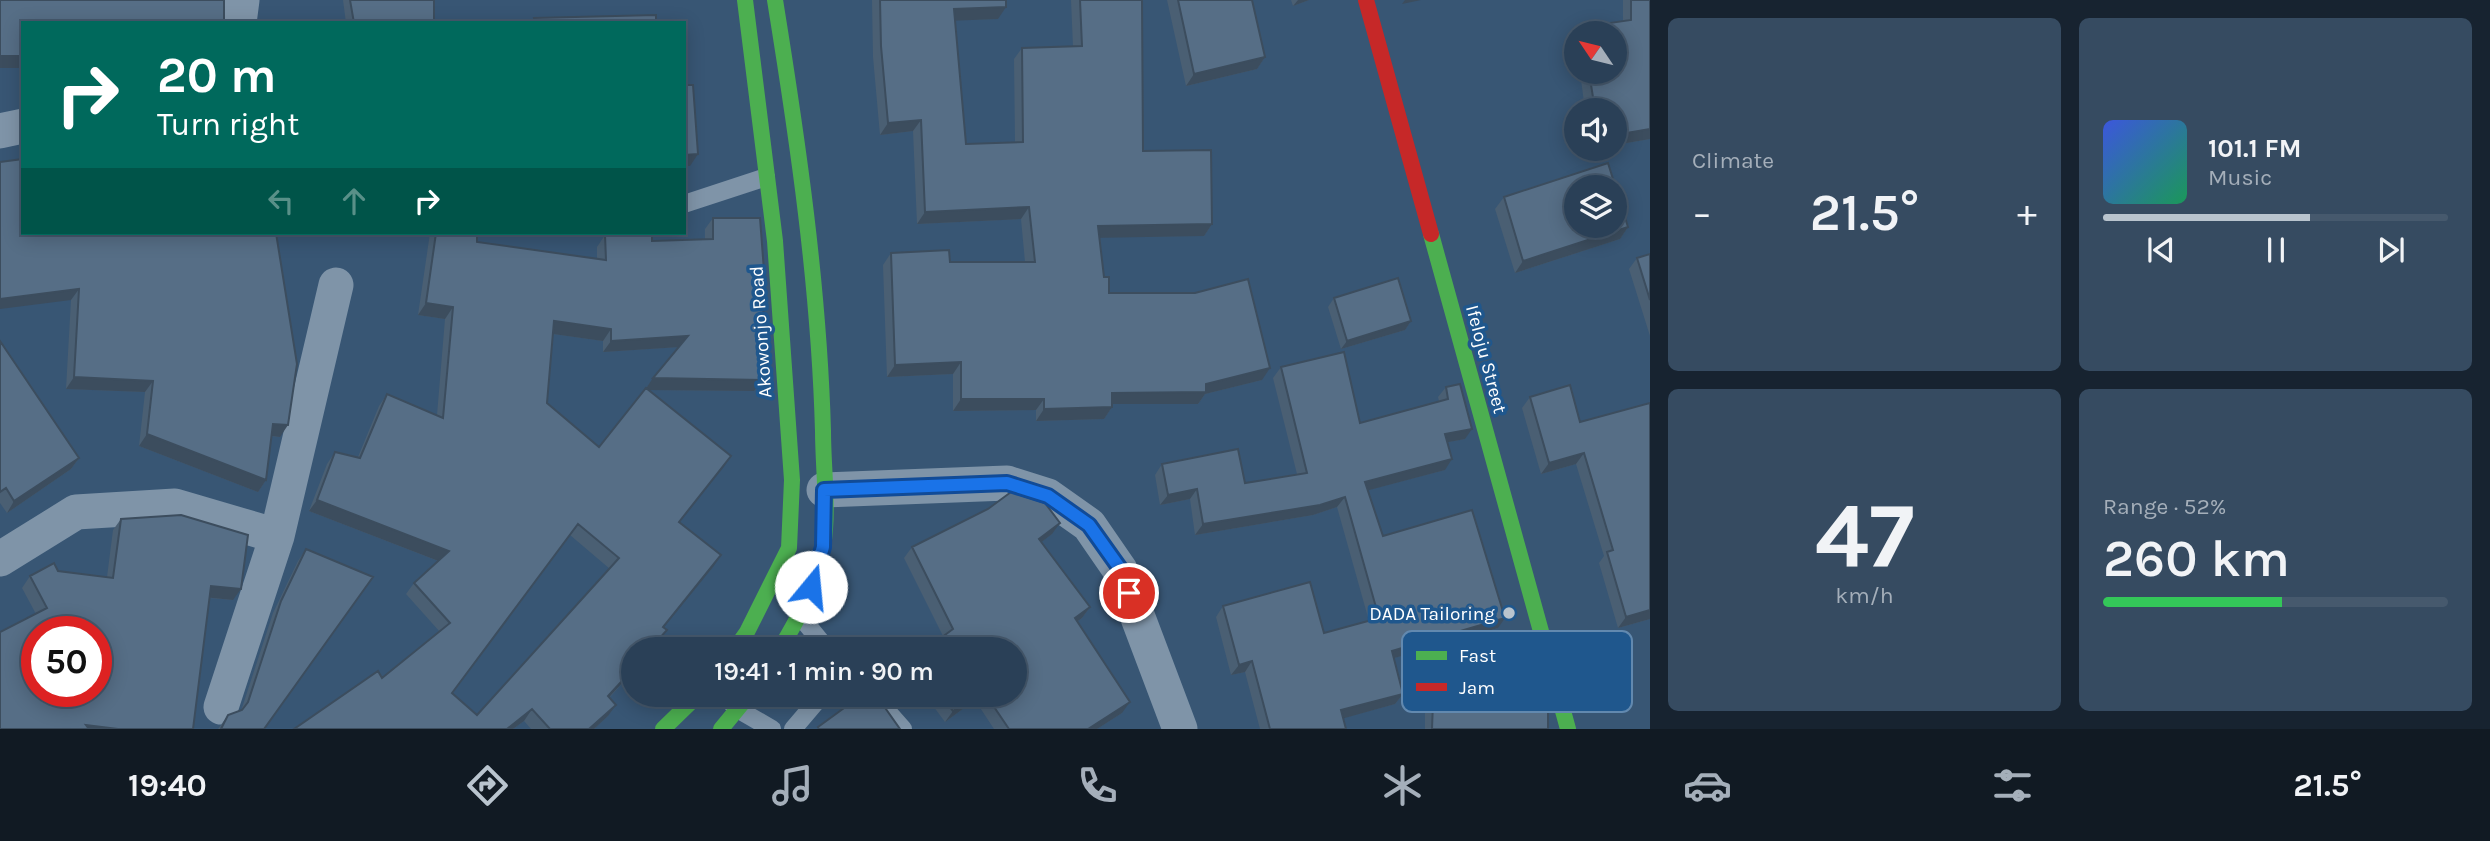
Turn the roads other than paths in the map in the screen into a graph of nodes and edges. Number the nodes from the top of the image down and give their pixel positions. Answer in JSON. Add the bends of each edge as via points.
{"nodes":[{"id":1,"x":242,"y":0,"type":"edge"},
{"id":2,"x":745,"y":0,"type":"edge"},
{"id":3,"x":775,"y":0,"type":"edge"},
{"id":4,"x":1366,"y":0,"type":"edge"},
{"id":5,"x":239,"y":21,"type":"edge"},
{"id":6,"x":21,"y":126,"type":"edge"},
{"id":7,"x":0,"y":131,"type":"edge"},
{"id":8,"x":766,"y":177,"type":"junction"},
{"id":9,"x":686,"y":203,"type":"edge"},
{"id":10,"x":336,"y":285,"type":"dead end"},
{"id":11,"x":824,"y":490,"type":"junction"},
{"id":12,"x":277,"y":536,"type":"junction"},
{"id":13,"x":0,"y":559,"type":"edge"},
{"id":14,"x":800,"y":616,"type":"junction"},
{"id":15,"x":1540,"y":631,"type":"edge"},
{"id":16,"x":743,"y":637,"type":"edge"},
{"id":17,"x":787,"y":637,"type":"edge"},
{"id":18,"x":817,"y":637,"type":"edge"},
{"id":19,"x":221,"y":707,"type":"dead end"},
{"id":20,"x":686,"y":707,"type":"edge"},
{"id":21,"x":740,"y":707,"type":"edge"},
{"id":22,"x":749,"y":707,"type":"edge"},
{"id":23,"x":812,"y":707,"type":"edge"},
{"id":24,"x":884,"y":707,"type":"edge"},
{"id":25,"x":1562,"y":712,"type":"edge"},
{"id":26,"x":663,"y":729,"type":"edge"},
{"id":27,"x":721,"y":729,"type":"edge"},
{"id":28,"x":772,"y":729,"type":"edge"},
{"id":29,"x":793,"y":729,"type":"edge"},
{"id":30,"x":903,"y":729,"type":"edge"},
{"id":31,"x":1180,"y":729,"type":"edge"},
{"id":32,"x":1567,"y":729,"type":"edge"}],
"edges":[{"from":1,"to":5,"type":"street"},
{"from":2,"to":8,"type":"main road","name":"Akowonjo Road"},
{"from":3,"to":11,"type":"main road","via":[[796,132],[821,362]]},
{"from":4,"to":15,"type":"main road","name":"Ifeloju Street"},
{"from":6,"to":7,"type":"street"},
{"from":8,"to":9,"type":"lane"},
{"from":8,"to":16,"type":"main road","name":"Akowonjo Road","via":[[792,480],[789,548]]},
{"from":10,"to":12,"type":"street"},
{"from":11,"to":14,"type":"main road","via":[[823,547]]},
{"from":11,"to":31,"type":"street","via":[[1007,483],[1048,496],[1089,525],[1121,570]]},
{"from":12,"to":13,"type":"street","via":[[175,506],[76,512]]},
{"from":12,"to":19,"type":"street"},
{"from":14,"to":17,"type":"main road"},
{"from":14,"to":18,"type":"lane"},
{"from":20,"to":26,"type":"main road"},
{"from":21,"to":27,"type":"main road"},
{"from":22,"to":28,"type":"lane"},
{"from":23,"to":29,"type":"lane"},
{"from":24,"to":30,"type":"lane"},
{"from":25,"to":32,"type":"main road","name":"Ifeloju Street"}]}
